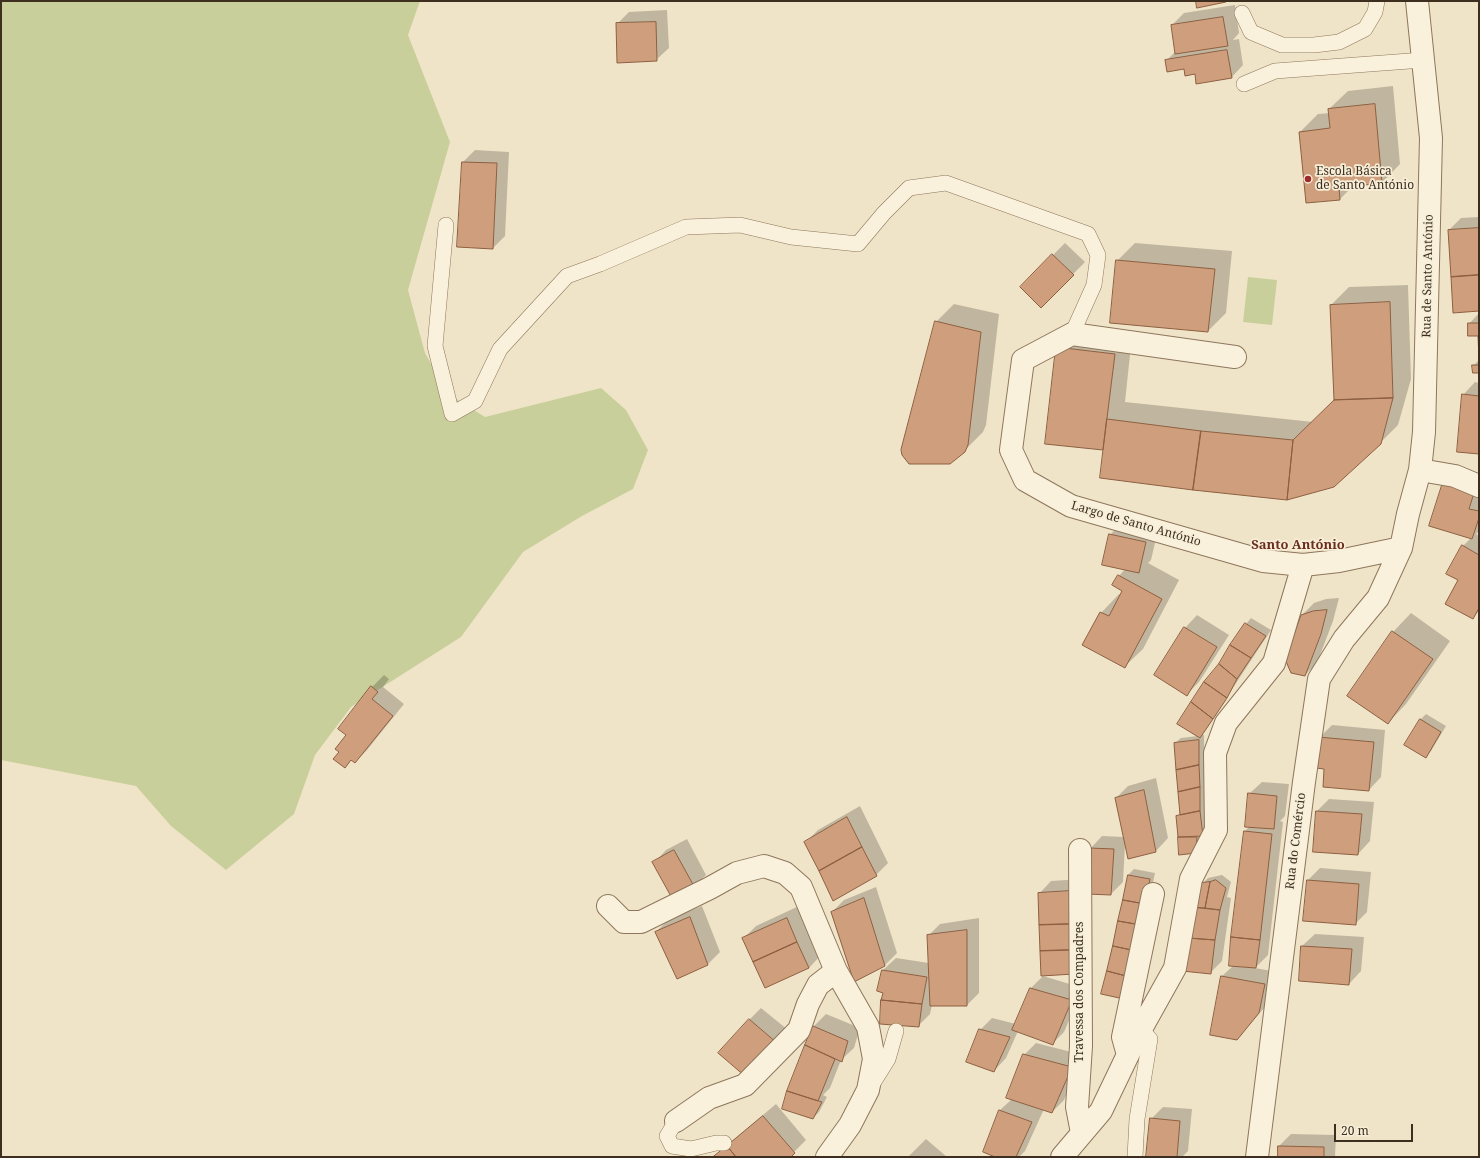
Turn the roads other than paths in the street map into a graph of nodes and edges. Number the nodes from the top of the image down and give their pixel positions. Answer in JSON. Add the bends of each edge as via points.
{"nodes":[{"id":1,"x":1377,"y":1,"type":"edge"},
{"id":2,"x":1417,"y":1,"type":"edge"},
{"id":3,"x":1242,"y":14,"type":"dead end"},
{"id":4,"x":1423,"y":60,"type":"junction"},
{"id":5,"x":1244,"y":84,"type":"dead end"},
{"id":6,"x":446,"y":225,"type":"dead end"},
{"id":7,"x":1072,"y":334,"type":"junction"},
{"id":8,"x":1235,"y":356,"type":"dead end"},
{"id":9,"x":1420,"y":470,"type":"junction"},
{"id":10,"x":1479,"y":486,"type":"edge"},
{"id":11,"x":1401,"y":548,"type":"junction"},
{"id":12,"x":1303,"y":565,"type":"junction"},
{"id":13,"x":1080,"y":850,"type":"dead end"},
{"id":14,"x":1153,"y":894,"type":"dead end"},
{"id":15,"x":608,"y":906,"type":"dead end"},
{"id":16,"x":836,"y":971,"type":"junction"},
{"id":17,"x":1141,"y":1029,"type":"junction"},
{"id":18,"x":896,"y":1031,"type":"dead end"},
{"id":19,"x":1128,"y":1055,"type":"junction"},
{"id":20,"x":868,"y":1090,"type":"junction"},
{"id":21,"x":676,"y":1121,"type":"joint"},
{"id":22,"x":1082,"y":1133,"type":"junction"},
{"id":23,"x":724,"y":1143,"type":"dead end"},
{"id":24,"x":827,"y":1157,"type":"edge"},
{"id":25,"x":1062,"y":1157,"type":"edge"},
{"id":26,"x":1135,"y":1157,"type":"edge"},
{"id":27,"x":1258,"y":1157,"type":"edge"}],
"edges":[{"from":1,"to":3,"type":"lane","via":[[1375,12],[1365,29],[1339,42],[1314,45],[1282,45],[1251,32]]},
{"from":2,"to":4,"type":"street","name":"Rua de Santo António"},
{"from":4,"to":5,"type":"lane","via":[[1276,71]]},
{"from":4,"to":9,"type":"street","name":"Rua de Santo António","via":[[1431,138],[1424,432]]},
{"from":6,"to":7,"type":"lane","via":[[435,346],[452,414],[475,402],[500,348],[567,276],[686,227],[740,225],[791,237],[858,244],[909,188],[946,183],[1088,234],[1098,255],[1094,285]]},
{"from":7,"to":8,"type":"street"},
{"from":7,"to":12,"type":"street","name":"Largo de Santo António","via":[[1023,360],[1011,450],[1025,480],[1071,506],[1263,561]]},
{"from":9,"to":10,"type":"street","via":[[1456,476]]},
{"from":9,"to":11,"type":"street","name":"Rua de Santo António"},
{"from":11,"to":12,"type":"street","name":"Largo de Santo António","via":[[1339,561]]},
{"from":11,"to":27,"type":"street","name":"Rua do Comércio","via":[[1378,598],[1344,639],[1319,679]]},
{"from":12,"to":17,"type":"street","via":[[1274,663],[1226,723],[1215,753],[1216,830],[1191,879],[1175,968]]},
{"from":13,"to":22,"type":"street","name":"Travessa dos Compadres","via":[[1081,1046],[1077,1108]]},
{"from":14,"to":19,"type":"street","via":[[1127,1011],[1123,1037]]},
{"from":15,"to":16,"type":"street","via":[[624,922],[641,922],[737,873],[764,866],[785,873],[801,887]]},
{"from":16,"to":20,"type":"street","via":[[868,1027],[874,1058]]},
{"from":16,"to":21,"type":"street","via":[[818,985],[799,1030],[745,1085],[709,1098]]},
{"from":17,"to":19,"type":"street"},
{"from":17,"to":26,"type":"lane","via":[[1150,1039],[1137,1118]]},
{"from":18,"to":20,"type":"lane","via":[[888,1059]]},
{"from":19,"to":22,"type":"street","via":[[1101,1111]]},
{"from":20,"to":24,"type":"street","via":[[850,1125]]},
{"from":21,"to":23,"type":"lane","via":[[667,1136],[672,1146],[690,1149]]},
{"from":22,"to":25,"type":"street"}]}
